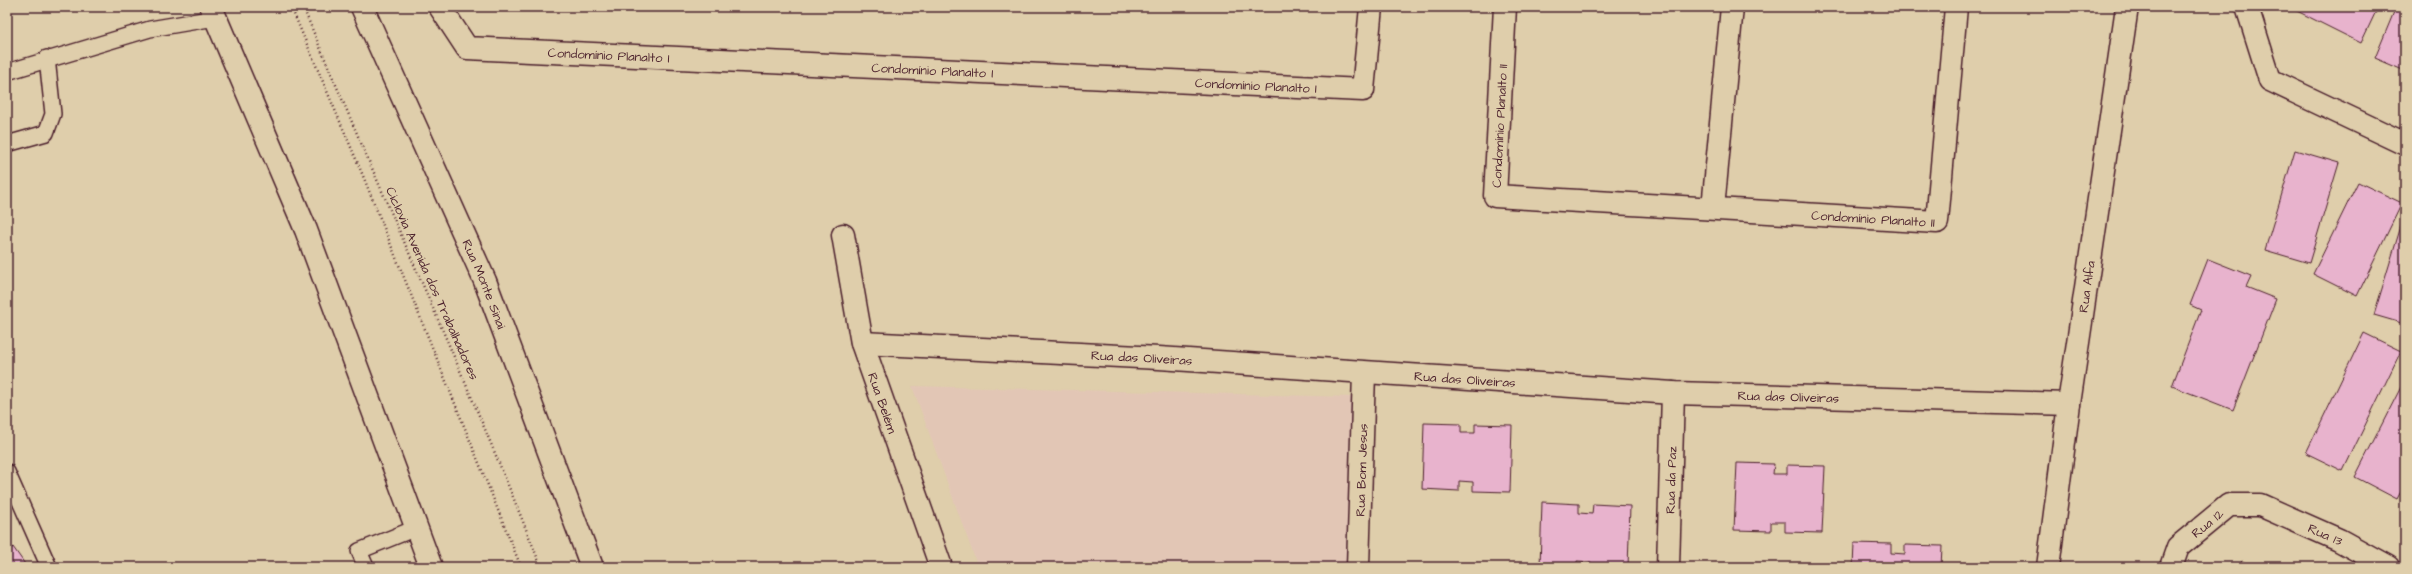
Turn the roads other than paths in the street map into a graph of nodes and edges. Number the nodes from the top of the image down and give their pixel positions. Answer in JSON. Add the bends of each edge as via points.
{"nodes":[{"id":1,"x":362,"y":7,"type":"edge"},
{"id":2,"x":440,"y":7,"type":"edge"},
{"id":3,"x":1371,"y":7,"type":"edge"},
{"id":4,"x":1505,"y":7,"type":"edge"},
{"id":5,"x":1732,"y":7,"type":"edge"},
{"id":6,"x":1956,"y":7,"type":"edge"},
{"id":7,"x":2127,"y":7,"type":"edge"},
{"id":8,"x":2247,"y":7,"type":"edge"},
{"id":9,"x":213,"y":12,"type":"edge"},
{"id":10,"x":47,"y":58,"type":"junction"},
{"id":11,"x":7,"y":72,"type":"edge"},
{"id":12,"x":7,"y":144,"type":"edge"},
{"id":13,"x":2405,"y":144,"type":"edge"},
{"id":14,"x":1713,"y":208,"type":"junction"},
{"id":15,"x":843,"y":235,"type":"dead end"},
{"id":16,"x":862,"y":343,"type":"junction"},
{"id":17,"x":1364,"y":373,"type":"junction"},
{"id":18,"x":1673,"y":393,"type":"junction"},
{"id":19,"x":2069,"y":404,"type":"junction"},
{"id":20,"x":7,"y":472,"type":"edge"},
{"id":21,"x":2260,"y":505,"type":"joint"},
{"id":22,"x":416,"y":528,"type":"junction"},
{"id":23,"x":48,"y":567,"type":"edge"},
{"id":24,"x":366,"y":567,"type":"edge"},
{"id":25,"x":431,"y":567,"type":"edge"},
{"id":26,"x":592,"y":567,"type":"edge"},
{"id":27,"x":941,"y":567,"type":"edge"},
{"id":28,"x":1358,"y":567,"type":"edge"},
{"id":29,"x":1668,"y":567,"type":"edge"},
{"id":30,"x":2048,"y":567,"type":"edge"},
{"id":31,"x":2171,"y":567,"type":"edge"},
{"id":32,"x":2388,"y":567,"type":"edge"}],
"edges":[{"from":1,"to":26,"type":"street","name":"Rua Monte Sinai","via":[[485,281]]},
{"from":2,"to":3,"type":"street","name":"Condomínio Planalto I","via":[[467,48],[1363,90]]},
{"from":4,"to":14,"type":"street","name":"Condomínio Planalto II","via":[[1495,196]]},
{"from":5,"to":14,"type":"street"},
{"from":6,"to":14,"type":"street","name":"Condomínio Planalto II","via":[[1937,222]]},
{"from":7,"to":19,"type":"street","name":"Rua Alfa"},
{"from":8,"to":13,"type":"street","via":[[2270,80]]},
{"from":9,"to":10,"type":"lane"},
{"from":9,"to":22,"type":"street","via":[[306,230]]},
{"from":10,"to":11,"type":"lane"},
{"from":10,"to":12,"type":"lane","via":[[53,114],[46,133]]},
{"from":15,"to":16,"type":"street","name":"Rua Belém"},
{"from":16,"to":17,"type":"street","name":"Rua das Oliveiras","via":[[1159,358]]},
{"from":16,"to":27,"type":"street","name":"Rua Belém"},
{"from":17,"to":18,"type":"street","name":"Rua das Oliveiras"},
{"from":17,"to":28,"type":"street","name":"Rua Bom Jesus"},
{"from":18,"to":19,"type":"street","name":"Rua das Oliveiras"},
{"from":18,"to":29,"type":"street","name":"Rua da Paz"},
{"from":19,"to":30,"type":"street","name":"Rua Alfa"},
{"from":20,"to":23,"type":"lane"},
{"from":21,"to":31,"type":"street","name":"Rua 12","via":[[2229,505],[2178,547]]},
{"from":21,"to":32,"type":"street","name":"Rua 13","via":[[2339,540]]},
{"from":22,"to":24,"type":"lane","via":[[360,551]]},
{"from":22,"to":25,"type":"street"}]}
